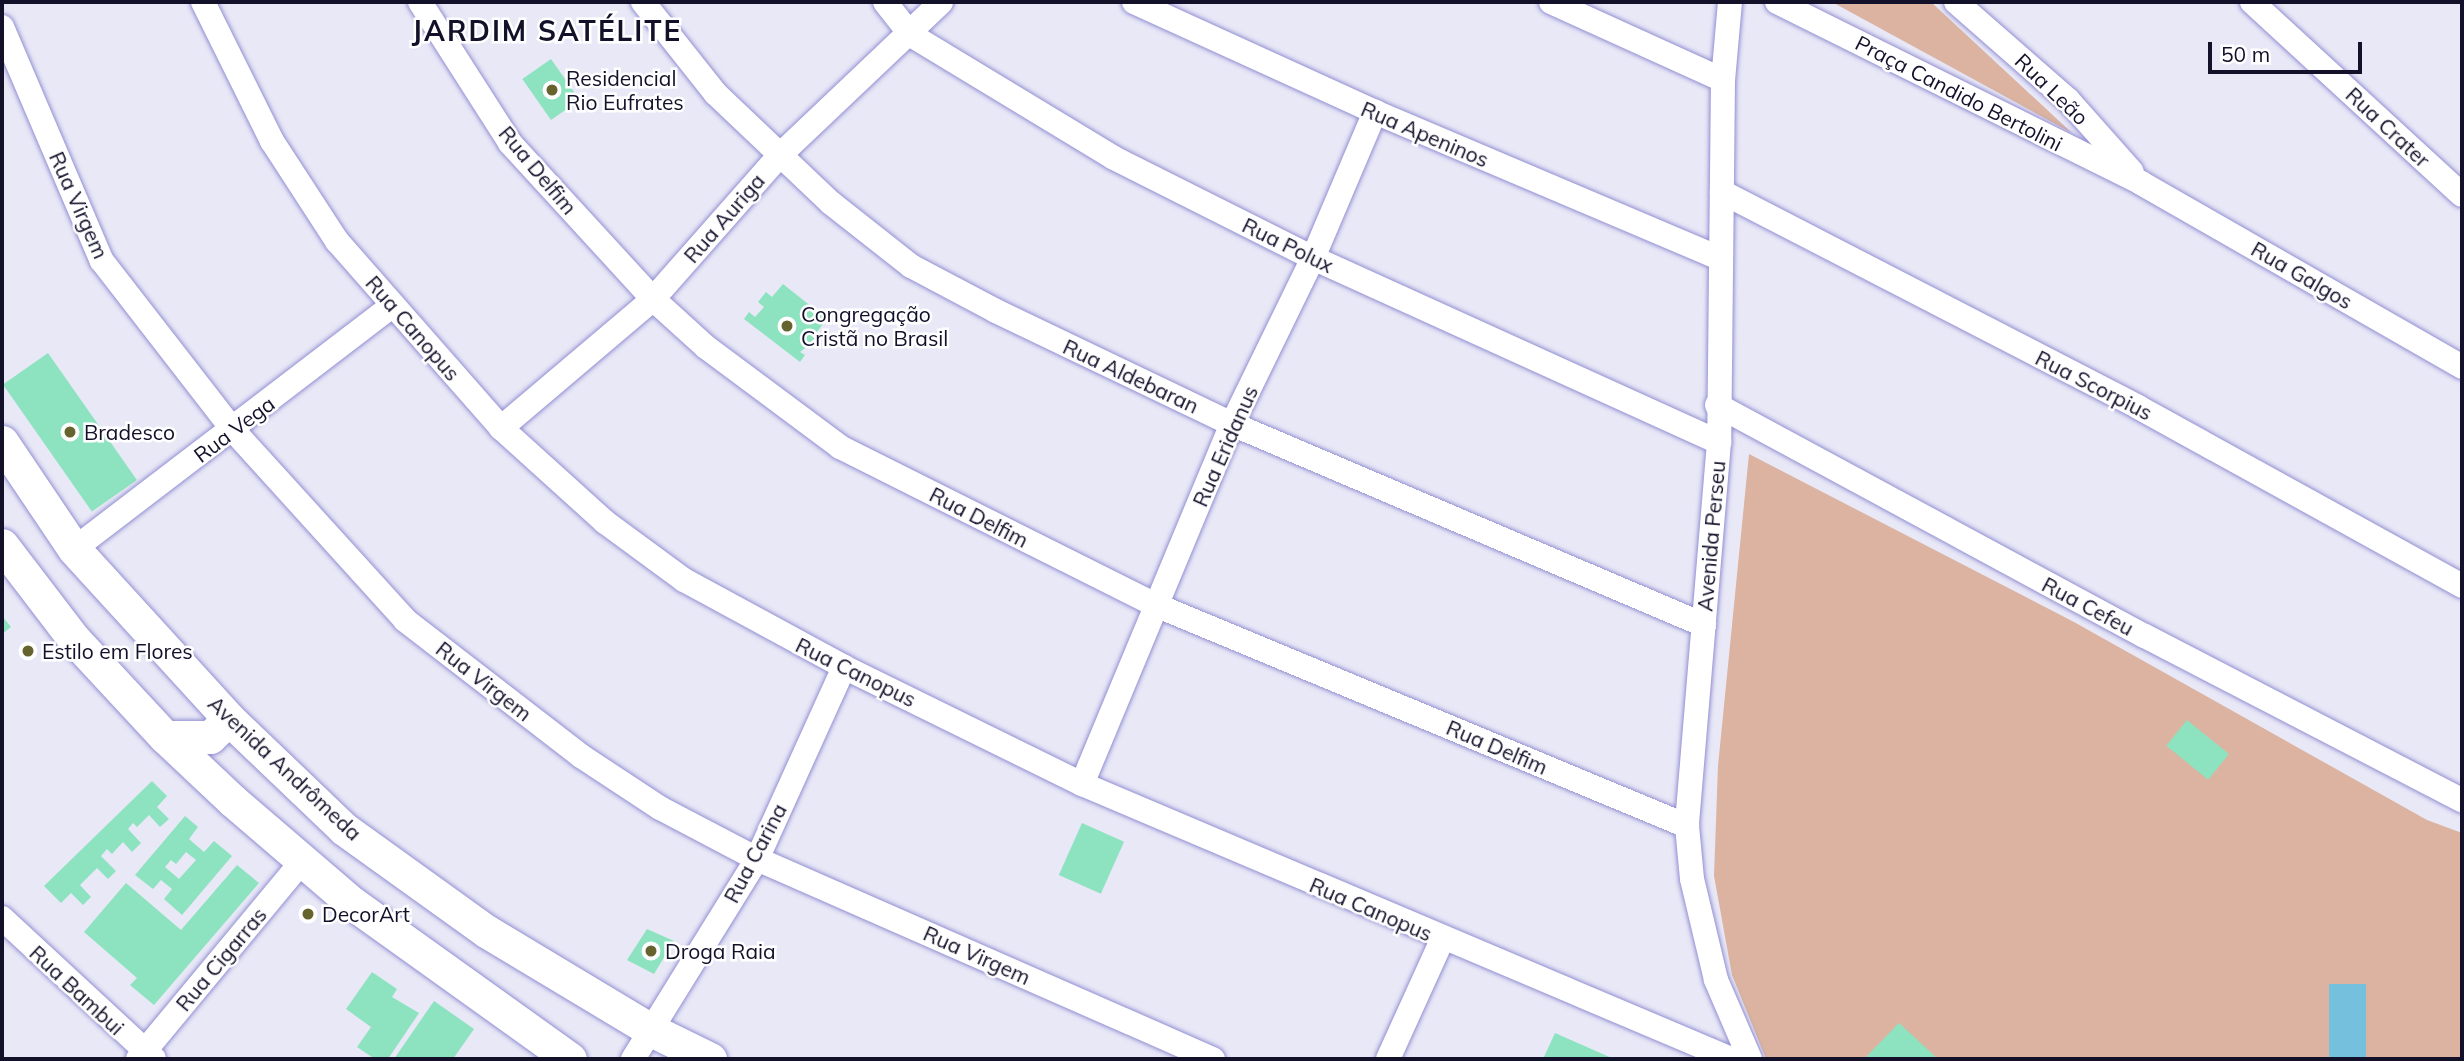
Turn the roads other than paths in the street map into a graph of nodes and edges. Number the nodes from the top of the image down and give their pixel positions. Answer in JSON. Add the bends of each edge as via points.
{"nodes":[{"id":1,"x":203,"y":2,"type":"edge"},
{"id":2,"x":420,"y":2,"type":"edge"},
{"id":3,"x":643,"y":2,"type":"edge"},
{"id":4,"x":885,"y":2,"type":"edge"},
{"id":5,"x":941,"y":2,"type":"edge"},
{"id":6,"x":1550,"y":2,"type":"edge"},
{"id":7,"x":1730,"y":2,"type":"edge"},
{"id":8,"x":1777,"y":2,"type":"edge"},
{"id":9,"x":1956,"y":2,"type":"edge"},
{"id":10,"x":2252,"y":2,"type":"edge"},
{"id":11,"x":1140,"y":4,"type":"edge"},
{"id":12,"x":2,"y":27,"type":"edge"},
{"id":13,"x":911,"y":35,"type":"junction"},
{"id":14,"x":1723,"y":80,"type":"junction"},
{"id":15,"x":1375,"y":113,"type":"junction"},
{"id":16,"x":780,"y":155,"type":"junction"},
{"id":17,"x":2141,"y":183,"type":"junction"},
{"id":18,"x":1722,"y":192,"type":"junction"},
{"id":19,"x":2462,"y":195,"type":"edge"},
{"id":20,"x":1313,"y":258,"type":"junction"},
{"id":21,"x":1720,"y":258,"type":"junction"},
{"id":22,"x":653,"y":299,"type":"junction"},
{"id":23,"x":392,"y":306,"type":"junction"},
{"id":24,"x":2462,"y":367,"type":"edge"},
{"id":25,"x":1717,"y":405,"type":"junction"},
{"id":26,"x":1232,"y":424,"type":"junction"},
{"id":27,"x":501,"y":428,"type":"junction"},
{"id":28,"x":233,"y":430,"type":"junction"},
{"id":29,"x":2,"y":442,"type":"edge"},
{"id":30,"x":1719,"y":442,"type":"junction"},
{"id":31,"x":2,"y":545,"type":"edge"},
{"id":32,"x":74,"y":549,"type":"junction"},
{"id":33,"x":2462,"y":586,"type":"edge"},
{"id":34,"x":1158,"y":606,"type":"junction"},
{"id":35,"x":1704,"y":625,"type":"junction"},
{"id":36,"x":844,"y":667,"type":"junction"},
{"id":37,"x":229,"y":719,"type":"junction"},
{"id":38,"x":165,"y":737,"type":"junction"},
{"id":39,"x":1082,"y":784,"type":"junction"},
{"id":40,"x":2462,"y":800,"type":"edge"},
{"id":41,"x":1687,"y":827,"type":"junction"},
{"id":42,"x":304,"y":859,"type":"junction"},
{"id":43,"x":757,"y":859,"type":"junction"},
{"id":44,"x":2,"y":918,"type":"edge"},
{"id":45,"x":1442,"y":940,"type":"junction"},
{"id":46,"x":651,"y":1030,"type":"junction"},
{"id":47,"x":146,"y":1057,"type":"edge"},
{"id":48,"x":570,"y":1059,"type":"edge"},
{"id":49,"x":633,"y":1059,"type":"edge"},
{"id":50,"x":710,"y":1059,"type":"edge"},
{"id":51,"x":1213,"y":1059,"type":"edge"},
{"id":52,"x":1388,"y":1059,"type":"edge"},
{"id":53,"x":1731,"y":1059,"type":"edge"},
{"id":54,"x":1750,"y":1059,"type":"edge"}],
"edges":[{"from":1,"to":23,"type":"street","name":"Rua Canopus","via":[[272,141],[337,241]]},
{"from":2,"to":22,"type":"street","name":"Rua Delfim","via":[[510,143]]},
{"from":3,"to":16,"type":"street","name":"Rua Aldebaran","via":[[708,84]]},
{"from":4,"to":13,"type":"street","name":"Rua Polux"},
{"from":5,"to":13,"type":"street","name":"Rua Auriga"},
{"from":6,"to":14,"type":"street"},
{"from":7,"to":14,"type":"street","name":"Avenida Perseu"},
{"from":8,"to":17,"type":"street","name":"Praça Candido Bertolini"},
{"from":9,"to":17,"type":"street","name":"Rua Leão","via":[[2068,100]]},
{"from":10,"to":19,"type":"street","name":"Rua Crater"},
{"from":11,"to":15,"type":"street","name":"Rua Apeninos"},
{"from":12,"to":28,"type":"street","name":"Rua Virgem","via":[[102,261]]},
{"from":13,"to":16,"type":"street","name":"Rua Auriga"},
{"from":13,"to":20,"type":"street","name":"Rua Polux","via":[[1114,158]]},
{"from":14,"to":18,"type":"street","name":"Avenida Perseu"},
{"from":15,"to":20,"type":"street","name":"Rua Eridanus"},
{"from":15,"to":21,"type":"street","name":"Rua Apeninos"},
{"from":16,"to":22,"type":"street","name":"Rua Auriga"},
{"from":16,"to":26,"type":"street","name":"Rua Aldebaran","via":[[831,203],[911,266]]},
{"from":17,"to":24,"type":"street","name":"Rua Galgos"},
{"from":18,"to":21,"type":"street","name":"Avenida Perseu"},
{"from":18,"to":33,"type":"street","name":"Rua Scorpius","via":[[2138,407]]},
{"from":20,"to":26,"type":"street","name":"Rua Eridanus"},
{"from":20,"to":30,"type":"street","name":"Rua Polux"},
{"from":21,"to":25,"type":"street","name":"Avenida Perseu"},
{"from":22,"to":27,"type":"street","name":"Rua Auriga"},
{"from":22,"to":34,"type":"street","name":"Rua Delfim","via":[[706,347],[840,447]]},
{"from":23,"to":27,"type":"street","name":"Rua Canopus"},
{"from":23,"to":28,"type":"street","name":"Rua Vega"},
{"from":25,"to":30,"type":"street","name":"Avenida Perseu"},
{"from":25,"to":40,"type":"street","name":"Rua Cefeu","via":[[2144,636]]},
{"from":26,"to":34,"type":"street","name":"Rua Eridanus"},
{"from":26,"to":35,"type":"street","name":"Rua Aldebaran"},
{"from":27,"to":36,"type":"street","name":"Rua Canopus","via":[[605,522],[684,580]]},
{"from":28,"to":32,"type":"street","name":"Rua Vega"},
{"from":28,"to":43,"type":"street","name":"Rua Virgem","via":[[405,620],[581,756],[660,808]]},
{"from":29,"to":32,"type":"main road","name":"Avenida Andrômeda"},
{"from":30,"to":35,"type":"street","name":"Avenida Perseu"},
{"from":31,"to":38,"type":"main road","via":[[73,638]]},
{"from":32,"to":37,"type":"main road","name":"Avenida Andrômeda"},
{"from":34,"to":39,"type":"street","name":"Rua Eridanus"},
{"from":34,"to":41,"type":"street","name":"Rua Delfim"},
{"from":35,"to":41,"type":"street","name":"Avenida Perseu"},
{"from":36,"to":39,"type":"street","name":"Rua Canopus"},
{"from":36,"to":43,"type":"street","name":"Rua Carina"},
{"from":37,"to":38,"type":"main road","via":[[210,737]]},
{"from":37,"to":46,"type":"main road","name":"Avenida Andrômeda","via":[[344,829],[486,931]]},
{"from":38,"to":42,"type":"main road"},
{"from":39,"to":45,"type":"street","name":"Rua Canopus"},
{"from":41,"to":54,"type":"street","name":"Avenida Perseu","via":[[1692,878],[1716,979]]},
{"from":42,"to":47,"type":"street","name":"Rua Cigarras"},
{"from":42,"to":48,"type":"main road","via":[[352,903]]},
{"from":43,"to":46,"type":"street","name":"Rua Carina"},
{"from":43,"to":51,"type":"street","name":"Rua Virgem"},
{"from":44,"to":47,"type":"street","name":"Rua Bambui"},
{"from":45,"to":52,"type":"street"},
{"from":45,"to":53,"type":"street","name":"Rua Canopus"},
{"from":46,"to":49,"type":"street","name":"Rua Carina"},
{"from":46,"to":50,"type":"main road","name":"Avenida Andrômeda"}]}
